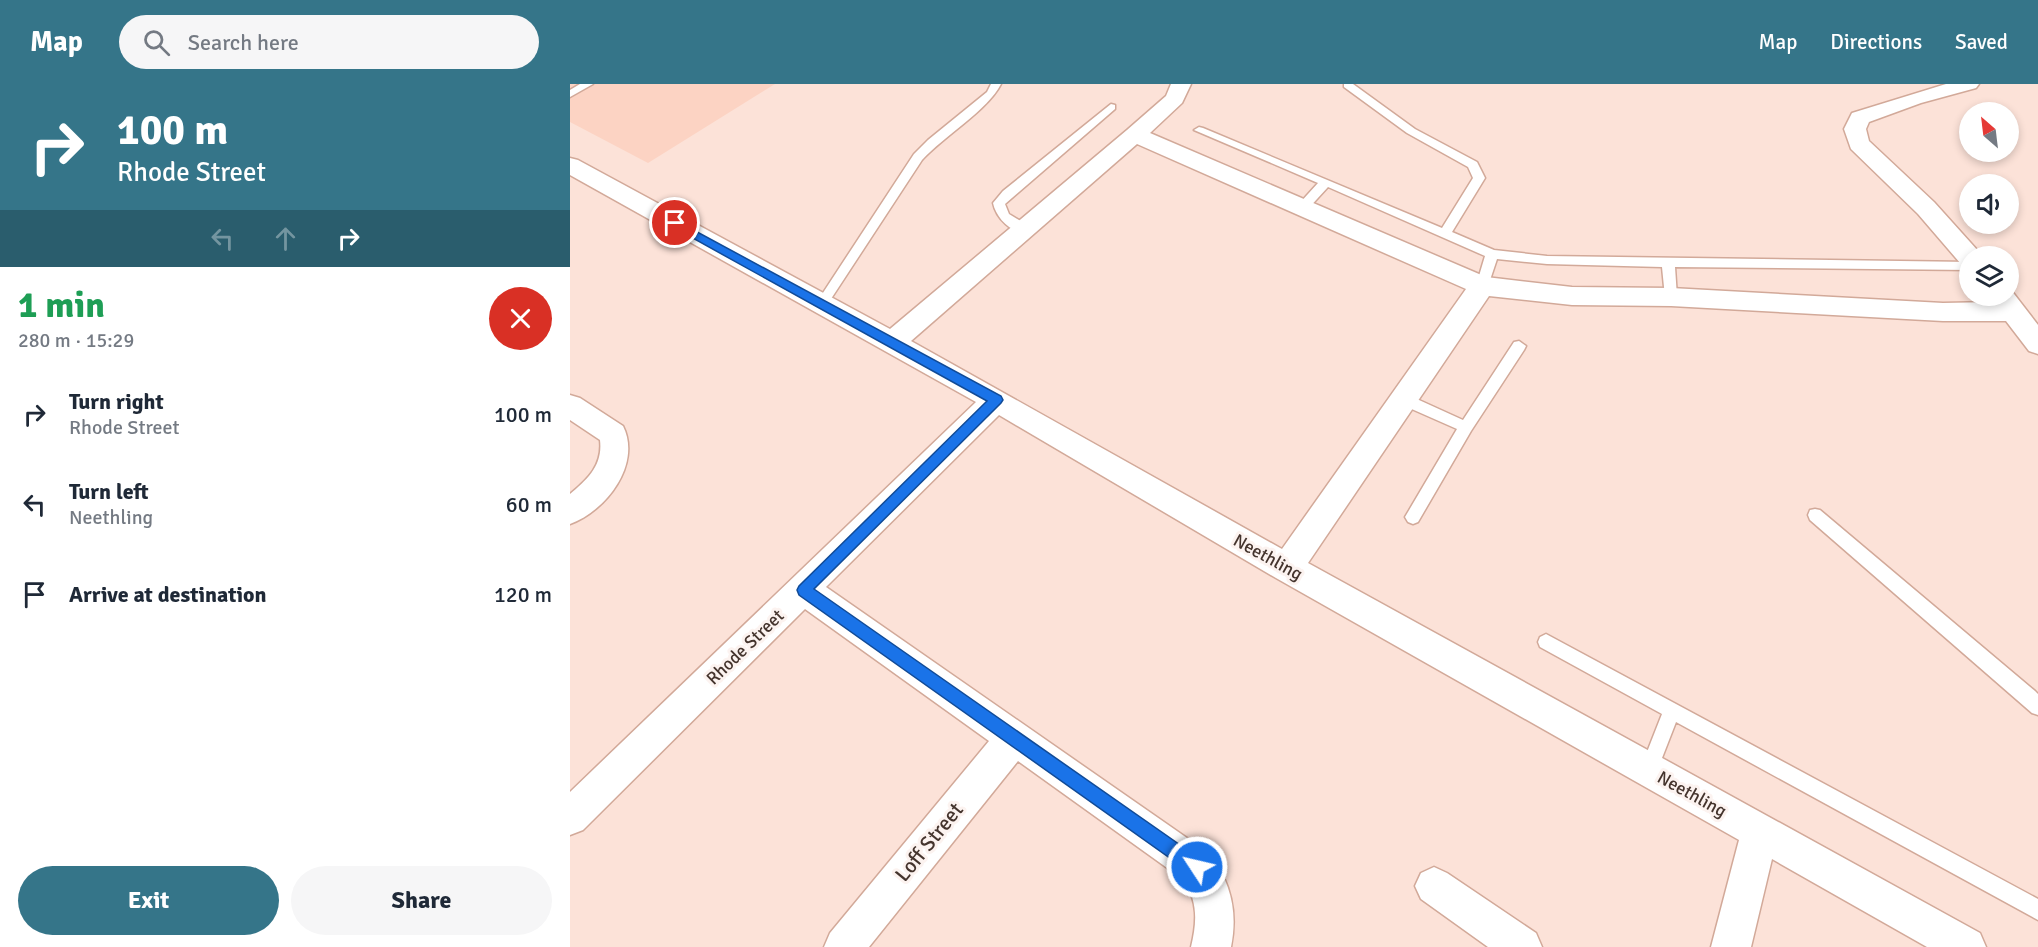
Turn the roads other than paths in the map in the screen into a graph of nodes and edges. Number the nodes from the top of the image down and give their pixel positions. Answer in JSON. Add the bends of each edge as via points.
{"nodes":[{"id":1,"x":588,"y":84,"type":"edge"},
{"id":2,"x":996,"y":84,"type":"edge"},
{"id":3,"x":1181,"y":84,"type":"edge"},
{"id":4,"x":1969,"y":84,"type":"edge"},
{"id":5,"x":1348,"y":86,"type":"dead end"},
{"id":6,"x":570,"y":94,"type":"edge"},
{"id":7,"x":1111,"y":107,"type":"dead end"},
{"id":8,"x":1199,"y":130,"type":"dead end"},
{"id":9,"x":1135,"y":135,"type":"junction"},
{"id":10,"x":570,"y":165,"type":"edge"},
{"id":11,"x":1326,"y":182,"type":"junction"},
{"id":12,"x":1302,"y":208,"type":"junction"},
{"id":13,"x":1025,"y":229,"type":"junction"},
{"id":14,"x":1445,"y":233,"type":"junction"},
{"id":15,"x":1959,"y":246,"type":"edge"},
{"id":16,"x":1492,"y":254,"type":"junction"},
{"id":17,"x":1668,"y":263,"type":"junction"},
{"id":18,"x":1959,"y":266,"type":"edge"},
{"id":19,"x":1482,"y":286,"type":"junction"},
{"id":20,"x":1671,"y":297,"type":"junction"},
{"id":21,"x":821,"y":304,"type":"junction"},
{"id":22,"x":1986,"y":306,"type":"edge"},
{"id":23,"x":2009,"y":306,"type":"edge"},
{"id":24,"x":891,"y":343,"type":"junction"},
{"id":25,"x":2038,"y":344,"type":"edge"},
{"id":26,"x":1518,"y":346,"type":"dead end"},
{"id":27,"x":1403,"y":399,"type":"junction"},
{"id":28,"x":996,"y":400,"type":"junction"},
{"id":29,"x":570,"y":406,"type":"edge"},
{"id":30,"x":1466,"y":427,"type":"junction"},
{"id":31,"x":570,"y":512,"type":"edge"},
{"id":32,"x":1815,"y":515,"type":"dead end"},
{"id":33,"x":1413,"y":517,"type":"dead end"},
{"id":34,"x":1287,"y":568,"type":"junction"},
{"id":35,"x":804,"y":590,"type":"junction"},
{"id":36,"x":1546,"y":642,"type":"dead end"},
{"id":37,"x":2038,"y":707,"type":"edge"},
{"id":38,"x":1672,"y":711,"type":"junction"},
{"id":39,"x":1015,"y":737,"type":"junction"},
{"id":40,"x":1649,"y":770,"type":"junction"},
{"id":41,"x":570,"y":817,"type":"edge"},
{"id":42,"x":1760,"y":832,"type":"junction"},
{"id":43,"x":1434,"y":886,"type":"dead end"},
{"id":44,"x":2038,"y":910,"type":"edge"},
{"id":45,"x":844,"y":947,"type":"edge"},
{"id":46,"x":1211,"y":947,"type":"edge"},
{"id":47,"x":1522,"y":947,"type":"edge"},
{"id":48,"x":1731,"y":947,"type":"edge"},
{"id":49,"x":1966,"y":947,"type":"edge"}],
"edges":[{"from":1,"to":6,"type":"lane"},
{"from":2,"to":21,"type":"lane","via":[[991,94],[918,157]]},
{"from":3,"to":9,"type":"street","via":[[1175,99]]},
{"from":4,"to":15,"type":"street","via":[[1860,118],[1855,129],[1859,144]]},
{"from":5,"to":14,"type":"lane","via":[[1390,118],[1473,165],[1477,171],[1479,178]]},
{"from":7,"to":13,"type":"lane","via":[[999,203],[1004,219]]},
{"from":8,"to":11,"type":"lane"},
{"from":9,"to":12,"type":"street"},
{"from":9,"to":13,"type":"street"},
{"from":10,"to":21,"type":"street","name":"Neethling"},
{"from":11,"to":12,"type":"lane"},
{"from":11,"to":14,"type":"lane"},
{"from":12,"to":19,"type":"street"},
{"from":13,"to":24,"type":"street"},
{"from":14,"to":16,"type":"lane"},
{"from":16,"to":17,"type":"lane","via":[[1546,260]]},
{"from":16,"to":19,"type":"lane"},
{"from":17,"to":18,"type":"lane"},
{"from":17,"to":20,"type":"lane"},
{"from":19,"to":20,"type":"street","via":[[1572,296]]},
{"from":19,"to":27,"type":"street"},
{"from":20,"to":22,"type":"street","via":[[1943,312]]},
{"from":21,"to":24,"type":"street","name":"Neethling"},
{"from":23,"to":25,"type":"street"},
{"from":24,"to":28,"type":"street","name":"Neethling"},
{"from":26,"to":30,"type":"lane"},
{"from":27,"to":30,"type":"lane"},
{"from":27,"to":34,"type":"street"},
{"from":28,"to":34,"type":"street","name":"Neethling"},
{"from":28,"to":35,"type":"street","name":"Rhode Street"},
{"from":29,"to":31,"type":"street","via":[[613,434],[617,450],[611,471]]},
{"from":30,"to":33,"type":"lane"},
{"from":32,"to":37,"type":"lane"},
{"from":34,"to":40,"type":"street","name":"Neethling"},
{"from":35,"to":39,"type":"street"},
{"from":35,"to":41,"type":"street","name":"Rhode Street"},
{"from":36,"to":38,"type":"lane"},
{"from":38,"to":40,"type":"lane"},
{"from":38,"to":44,"type":"lane"},
{"from":39,"to":45,"type":"street","name":"Loff Street"},
{"from":39,"to":46,"type":"street","via":[[1197,867],[1210,884],[1215,905]]},
{"from":40,"to":42,"type":"street","name":"Neethling"},
{"from":42,"to":48,"type":"street"},
{"from":42,"to":49,"type":"street","name":"Neethling"},
{"from":43,"to":47,"type":"street"}]}
